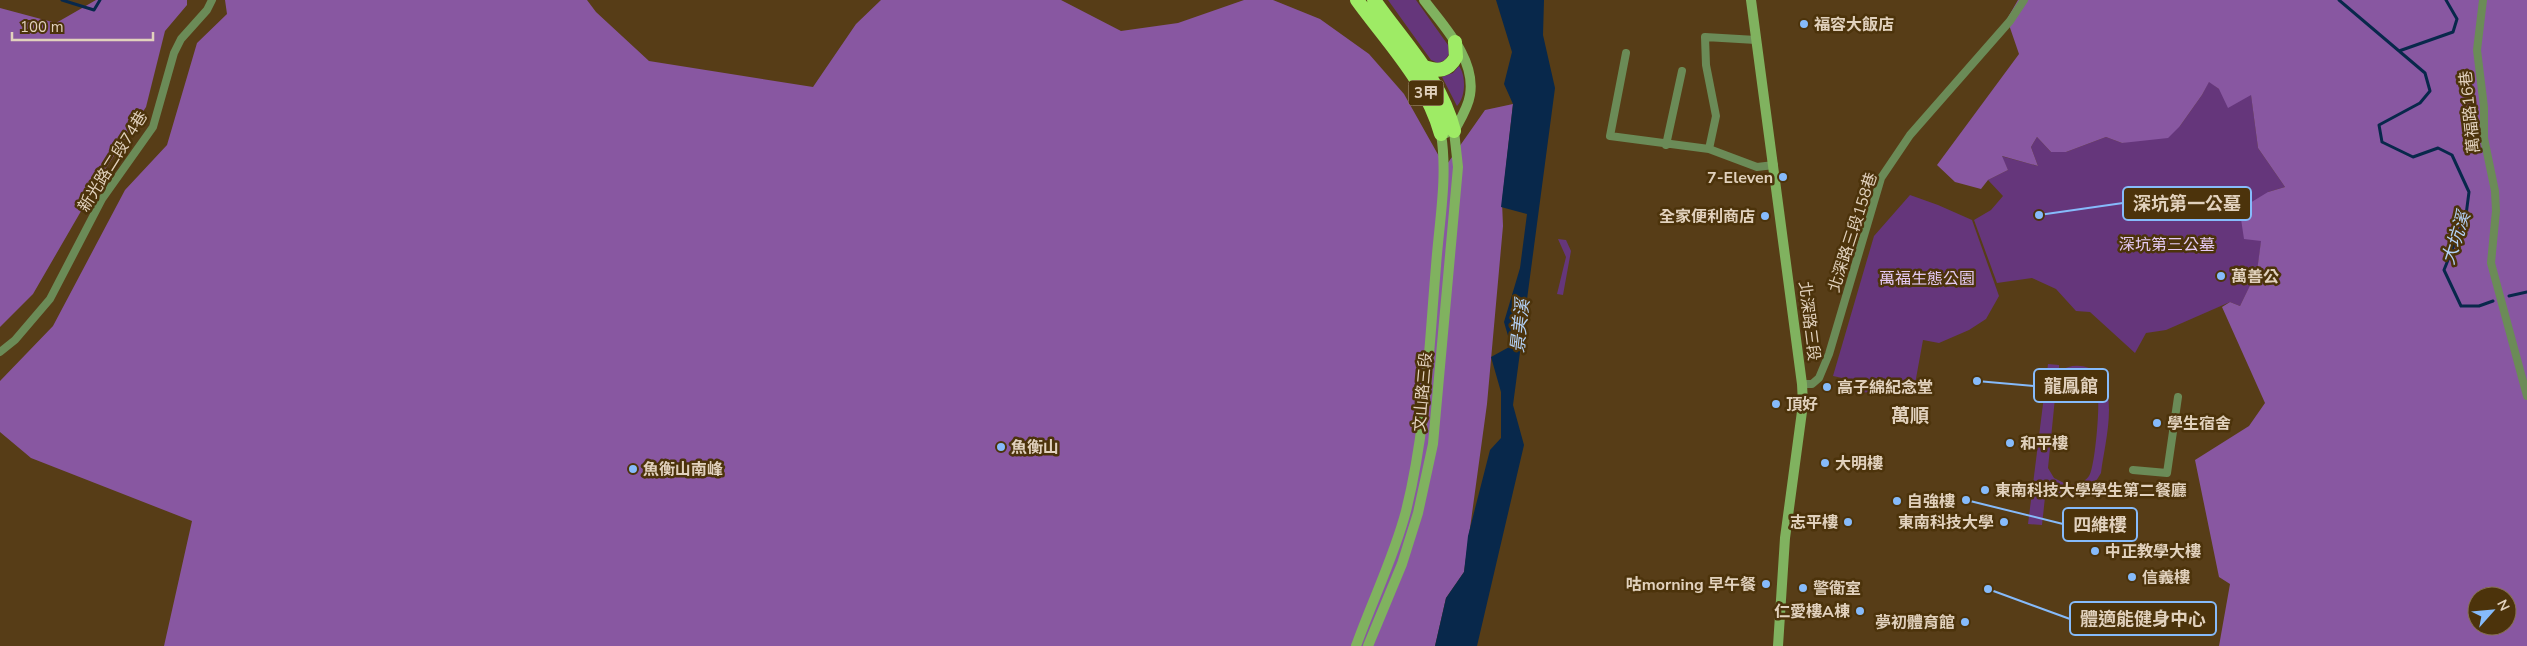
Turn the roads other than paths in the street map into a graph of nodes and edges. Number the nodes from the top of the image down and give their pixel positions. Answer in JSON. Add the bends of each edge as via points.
{"nodes":[{"id":1,"x":212,"y":0,"type":"edge"},
{"id":2,"x":1346,"y":0,"type":"edge"},
{"id":3,"x":1357,"y":0,"type":"edge"},
{"id":4,"x":1375,"y":0,"type":"edge"},
{"id":5,"x":1424,"y":0,"type":"edge"},
{"id":6,"x":1751,"y":0,"type":"edge"},
{"id":7,"x":2024,"y":0,"type":"edge"},
{"id":8,"x":2483,"y":0,"type":"edge"},
{"id":9,"x":1756,"y":40,"type":"junction"},
{"id":10,"x":1454,"y":42,"type":"junction"},
{"id":11,"x":1626,"y":53,"type":"dead end"},
{"id":12,"x":1400,"y":58,"type":"junction"},
{"id":13,"x":1424,"y":67,"type":"junction"},
{"id":14,"x":1682,"y":71,"type":"dead end"},
{"id":15,"x":1448,"y":132,"type":"junction"},
{"id":16,"x":1666,"y":145,"type":"junction"},
{"id":17,"x":1709,"y":149,"type":"junction"},
{"id":18,"x":1774,"y":165,"type":"junction"},
{"id":19,"x":0,"y":352,"type":"edge"},
{"id":20,"x":1802,"y":384,"type":"junction"},
{"id":21,"x":2527,"y":396,"type":"edge"},
{"id":22,"x":2178,"y":397,"type":"dead end"},
{"id":23,"x":2133,"y":470,"type":"dead end"},
{"id":24,"x":1356,"y":646,"type":"edge"},
{"id":25,"x":1368,"y":646,"type":"edge"},
{"id":26,"x":1778,"y":646,"type":"edge"}],
"edges":[{"from":1,"to":19,"type":"street","name":"新光路二段74巷","via":[[181,39],[153,127],[102,199],[50,299],[15,340]]},
{"from":2,"to":12,"type":"highway"},
{"from":3,"to":12,"type":"highway","number":"3甲"},
{"from":4,"to":13,"type":"highway","number":"3甲"},
{"from":5,"to":10,"type":"main road"},
{"from":6,"to":9,"type":"main road","name":"北深路三段"},
{"from":7,"to":20,"type":"street","name":"北深路三段158巷","via":[[2010,22],[1910,135],[1881,178],[1829,354],[1819,378],[1812,384]]},
{"from":8,"to":21,"type":"street","name":"萬福路16巷","via":[[2476,50],[2484,106],[2484,138],[2495,191],[2491,263]]},
{"from":9,"to":17,"type":"street","via":[[1705,38],[1704,52],[1716,116]]},
{"from":9,"to":18,"type":"main road","name":"北深路三段"},
{"from":10,"to":13,"type":"highway","via":[[1456,57],[1447,68],[1435,71]]},
{"from":10,"to":15,"type":"main road","via":[[1464,58],[1470,82],[1468,102]]},
{"from":11,"to":16,"type":"street","via":[[1610,136]]},
{"from":12,"to":15,"type":"highway","number":"3甲","via":[[1426,93]]},
{"from":13,"to":15,"type":"highway","number":"3甲","via":[[1446,104]]},
{"from":14,"to":16,"type":"street"},
{"from":15,"to":24,"type":"main road","name":"文山路三段","via":[[1429,355],[1415,474],[1392,554]]},
{"from":15,"to":25,"type":"main road","name":"文山路三段","via":[[1458,167],[1433,444],[1416,522]]},
{"from":16,"to":17,"type":"street"},
{"from":17,"to":18,"type":"street","via":[[1757,167]]},
{"from":18,"to":20,"type":"main road","name":"北深路三段"},
{"from":20,"to":26,"type":"main road","name":"北深路三段","via":[[1803,404],[1786,538]]},
{"from":22,"to":23,"type":"street","via":[[2167,473]]}]}
